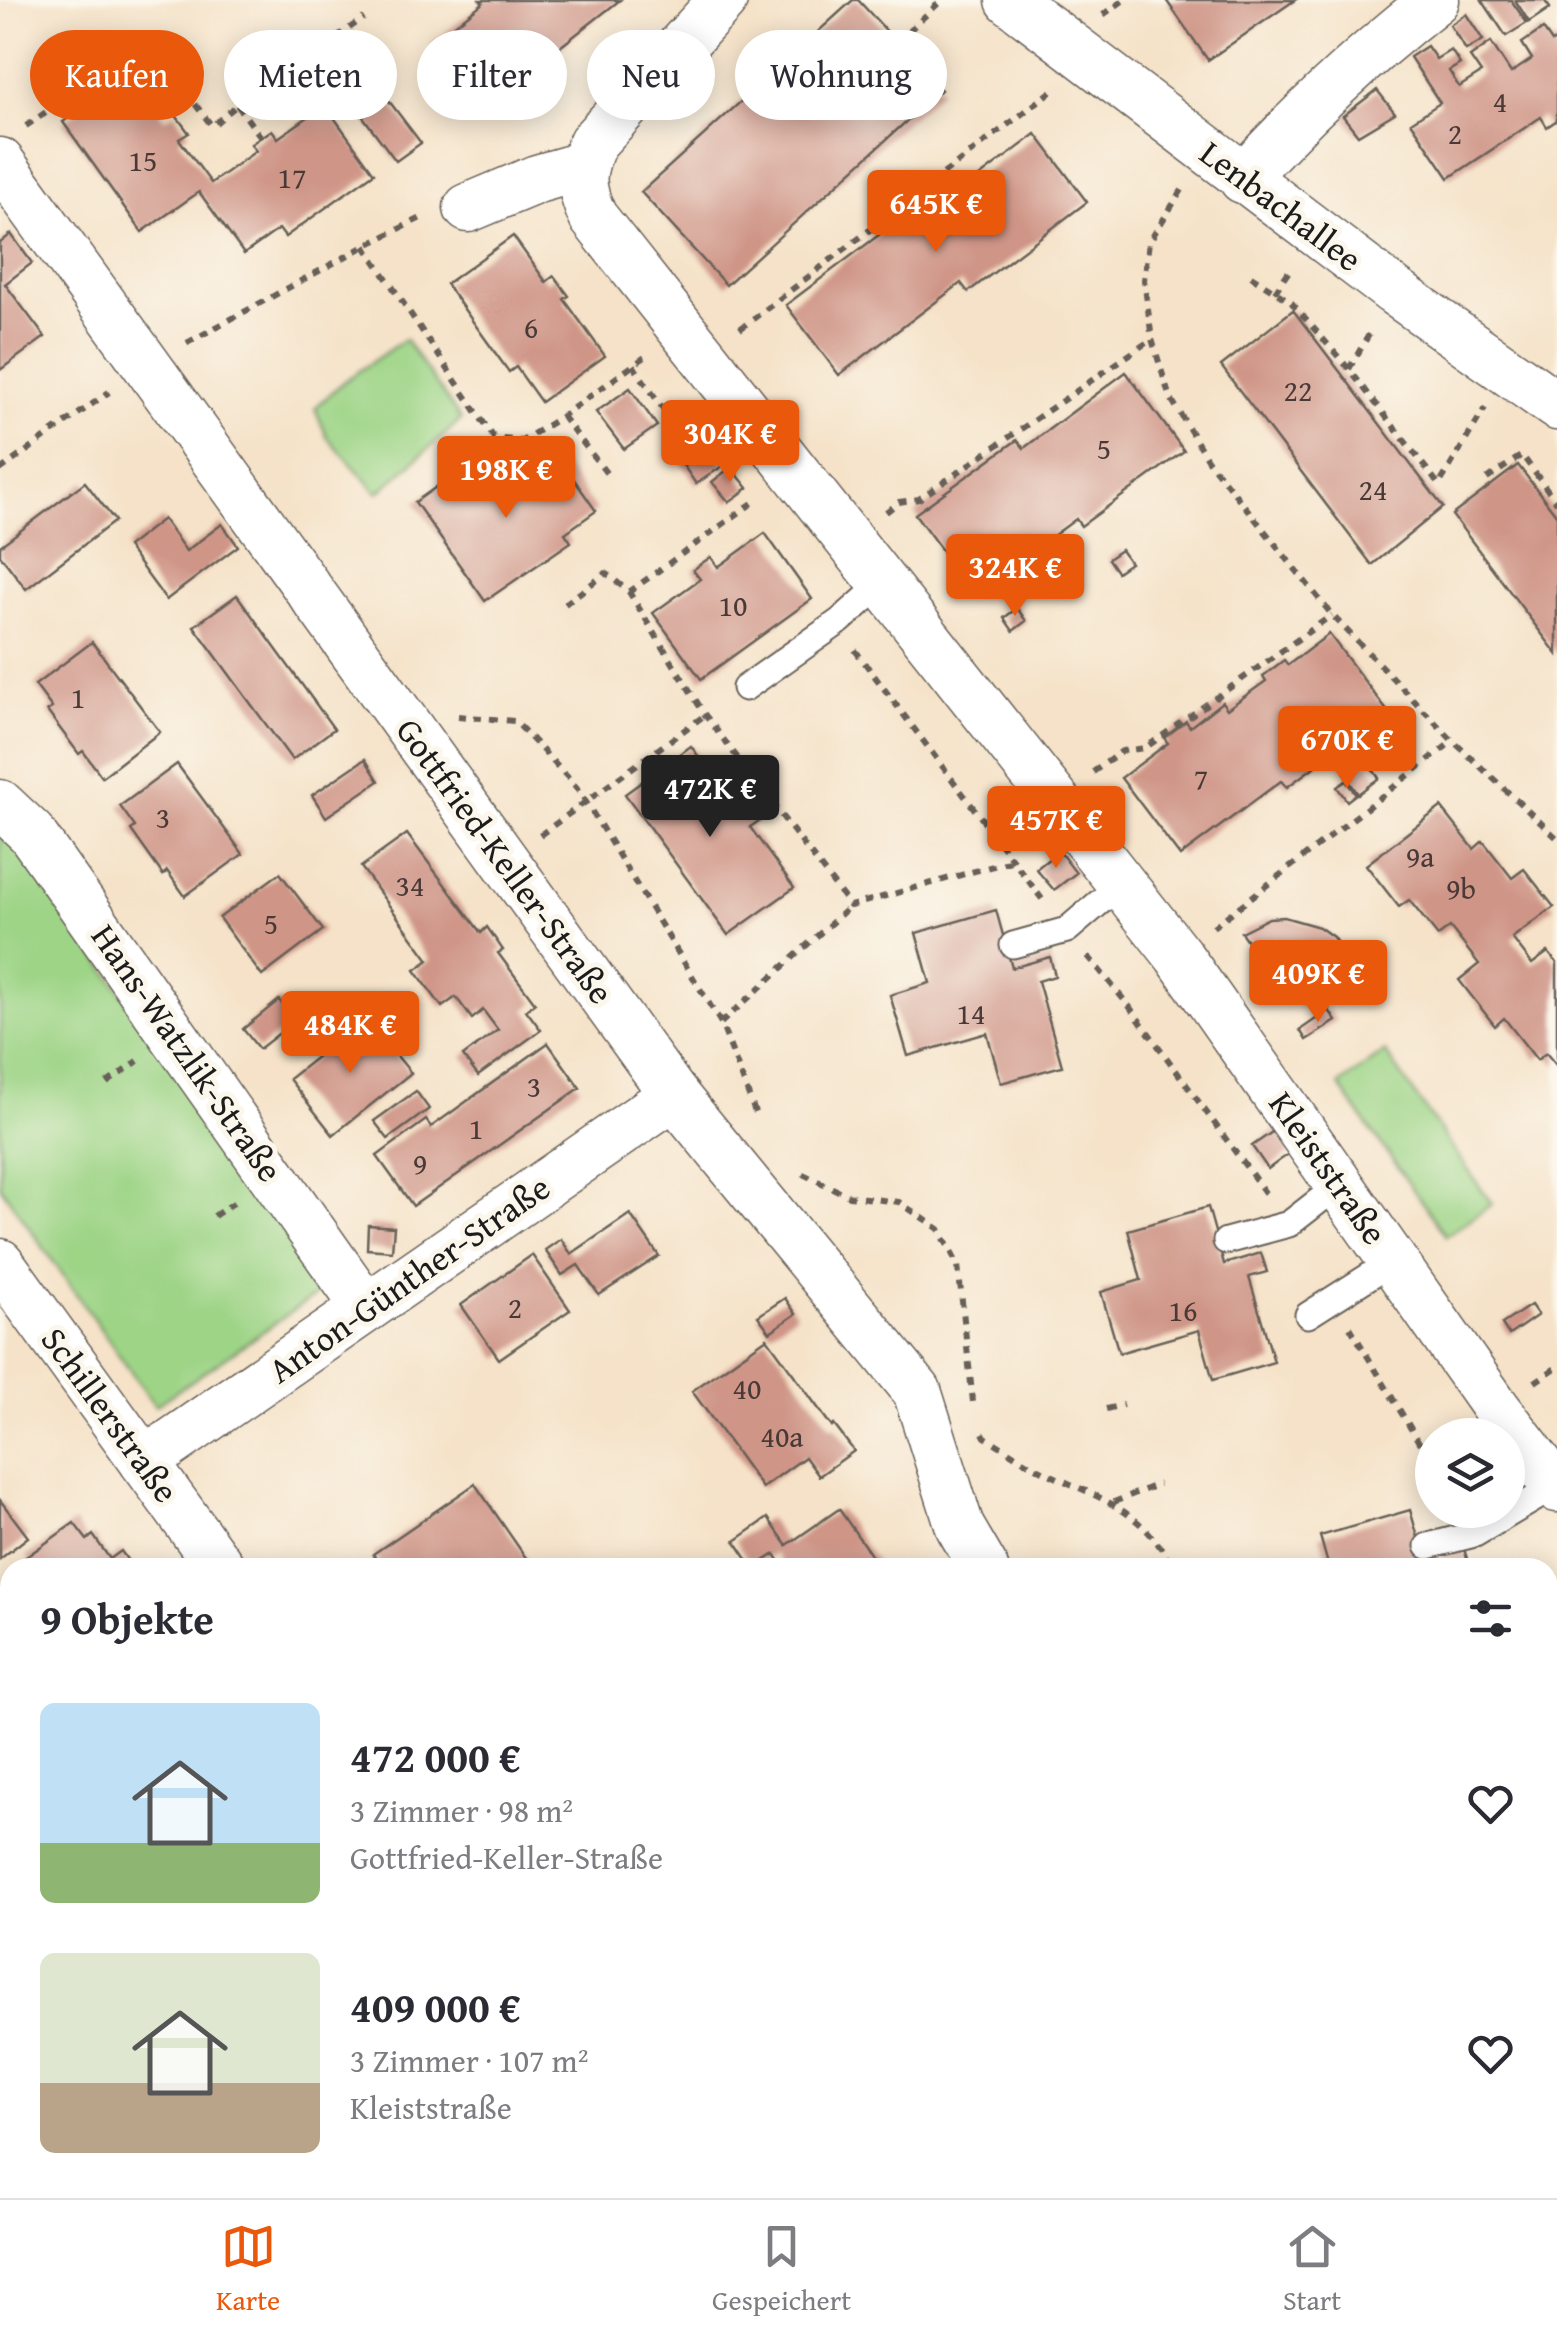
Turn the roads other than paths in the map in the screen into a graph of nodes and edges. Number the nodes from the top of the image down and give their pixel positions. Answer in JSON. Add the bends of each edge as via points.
{"nodes":[{"id":1,"x":722,"y":0,"type":"edge"},
{"id":2,"x":1010,"y":0,"type":"edge"},
{"id":3,"x":1435,"y":0,"type":"edge"},
{"id":4,"x":8,"y":148,"type":"edge"},
{"id":5,"x":582,"y":166,"type":"junction"},
{"id":6,"x":1227,"y":166,"type":"junction"},
{"id":7,"x":468,"y":208,"type":"road end"},
{"id":8,"x":1557,"y":406,"type":"edge"},
{"id":9,"x":884,"y":582,"type":"junction"},
{"id":10,"x":745,"y":688,"type":"dead end"},
{"id":11,"x":0,"y":804,"type":"edge"},
{"id":12,"x":1122,"y":883,"type":"junction"},
{"id":13,"x":1013,"y":945,"type":"dead end"},
{"id":14,"x":674,"y":1095,"type":"junction"},
{"id":15,"x":1339,"y":1185,"type":"junction"},
{"id":16,"x":1226,"y":1241,"type":"dead end"},
{"id":17,"x":1393,"y":1261,"type":"junction"},
{"id":18,"x":0,"y":1263,"type":"edge"},
{"id":19,"x":366,"y":1308,"type":"junction"},
{"id":20,"x":1308,"y":1315,"type":"dead end"},
{"id":21,"x":144,"y":1462,"type":"junction"},
{"id":22,"x":1556,"y":1487,"type":"edge"},
{"id":23,"x":1428,"y":1546,"type":"dead end"},
{"id":24,"x":213,"y":1558,"type":"edge"},
{"id":25,"x":978,"y":1558,"type":"edge"}],
"edges":[{"from":1,"to":5,"type":"street","via":[[593,142]]},
{"from":2,"to":6,"type":"street","name":"Lenbachallee"},
{"from":3,"to":6,"type":"street","via":[[1293,124]]},
{"from":4,"to":14,"type":"street","name":"Gottfried-Keller-Straße","via":[[148,365]]},
{"from":5,"to":7,"type":"street"},
{"from":5,"to":9,"type":"street","name":"Kleiststraße","via":[[594,217]]},
{"from":6,"to":8,"type":"street","name":"Lenbachallee"},
{"from":9,"to":10,"type":"lane","via":[[840,622]]},
{"from":9,"to":12,"type":"street","name":"Kleiststraße"},
{"from":11,"to":19,"type":"street","name":"Hans-Watzlik-Straße","via":[[32,833]]},
{"from":12,"to":13,"type":"lane","via":[[1067,930]]},
{"from":12,"to":15,"type":"street","name":"Kleiststraße"},
{"from":14,"to":19,"type":"street","name":"Anton-Günther-Straße"},
{"from":14,"to":25,"type":"street","name":"Gottfried-Keller-Straße","via":[[918,1391],[960,1527]]},
{"from":15,"to":16,"type":"lane","via":[[1289,1224]]},
{"from":15,"to":17,"type":"street","name":"Kleiststraße"},
{"from":17,"to":20,"type":"lane"},
{"from":17,"to":22,"type":"street","name":"Kleiststraße"},
{"from":18,"to":21,"type":"street","name":"Schillerstraße"},
{"from":19,"to":21,"type":"street","name":"Anton-Günther-Straße"},
{"from":21,"to":24,"type":"street","name":"Schillerstraße"},
{"from":22,"to":23,"type":"lane","via":[[1475,1534]]}]}
